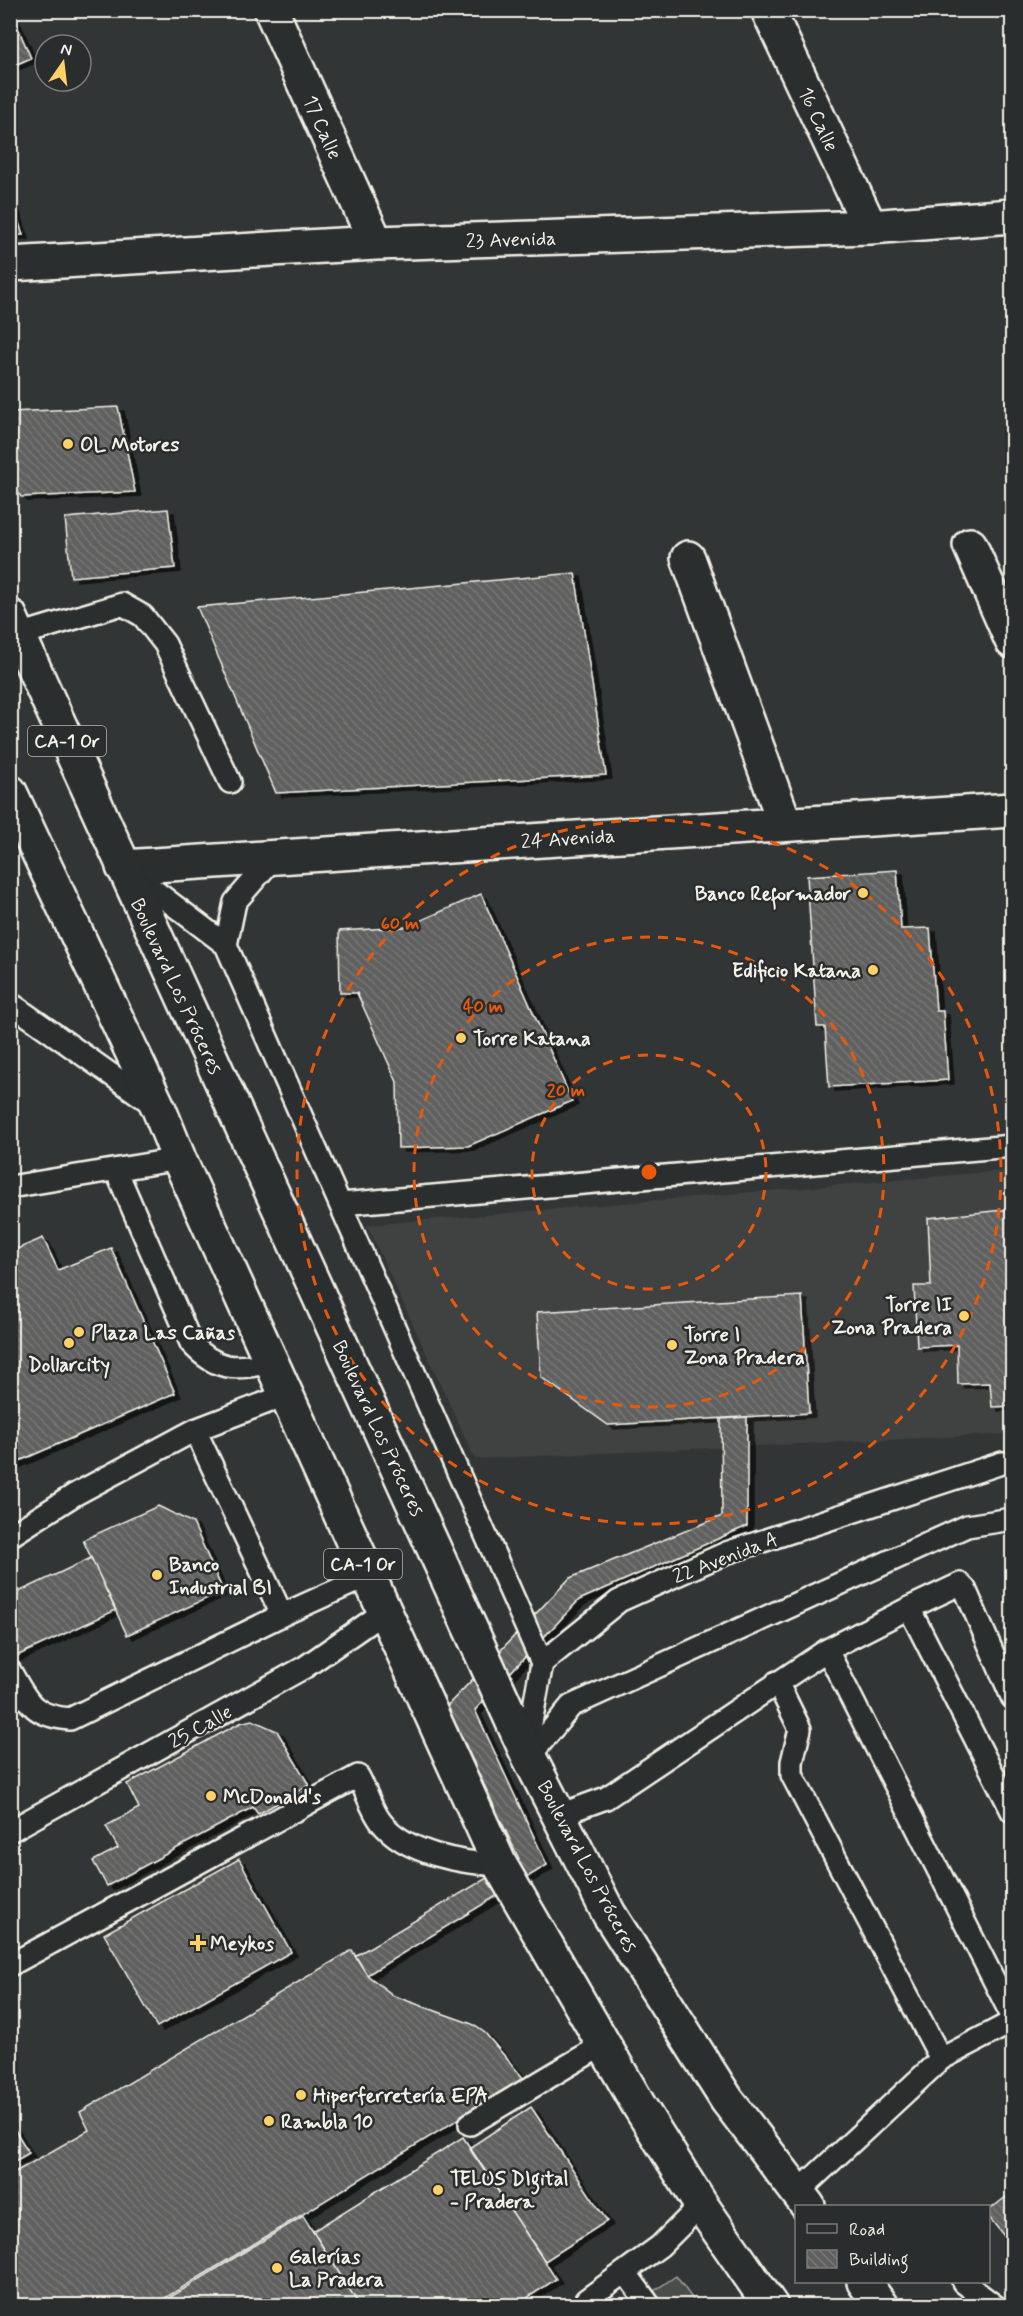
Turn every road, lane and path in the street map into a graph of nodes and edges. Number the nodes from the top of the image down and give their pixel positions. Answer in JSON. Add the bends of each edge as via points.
{"nodes":[{"id":1,"x":271,"y":10,"type":"edge"},
{"id":2,"x":768,"y":10,"type":"edge"},
{"id":3,"x":1012,"y":216,"type":"edge"},
{"id":4,"x":870,"y":227,"type":"junction"},
{"id":5,"x":376,"y":243,"type":"junction"},
{"id":6,"x":10,"y":264,"type":"edge"},
{"id":7,"x":970,"y":545,"type":"dead end"},
{"id":8,"x":688,"y":558,"type":"dead end"},
{"id":9,"x":15,"y":625,"type":"edge"},
{"id":10,"x":1012,"y":641,"type":"edge"},
{"id":11,"x":230,"y":782,"type":"dead end"},
{"id":12,"x":10,"y":792,"type":"edge"},
{"id":13,"x":1012,"y":810,"type":"edge"},
{"id":14,"x":785,"y":824,"type":"junction"},
{"id":15,"x":274,"y":857,"type":"junction"},
{"id":16,"x":123,"y":867,"type":"junction"},
{"id":17,"x":226,"y":945,"type":"junction"},
{"id":18,"x":10,"y":1003,"type":"edge"},
{"id":19,"x":159,"y":1109,"type":"junction"},
{"id":20,"x":1012,"y":1146,"type":"edge"},
{"id":21,"x":179,"y":1159,"type":"junction"},
{"id":22,"x":116,"y":1170,"type":"junction"},
{"id":23,"x":10,"y":1187,"type":"edge"},
{"id":24,"x":340,"y":1204,"type":"junction"},
{"id":25,"x":271,"y":1362,"type":"junction"},
{"id":26,"x":286,"y":1395,"type":"junction"},
{"id":27,"x":195,"y":1430,"type":"junction"},
{"id":28,"x":1012,"y":1463,"type":"edge"},
{"id":29,"x":1012,"y":1519,"type":"edge"},
{"id":30,"x":10,"y":1536,"type":"edge"},
{"id":31,"x":368,"y":1576,"type":"junction"},
{"id":32,"x":909,"y":1608,"type":"junction"},
{"id":33,"x":384,"y":1612,"type":"junction"},
{"id":34,"x":282,"y":1615,"type":"junction"},
{"id":35,"x":827,"y":1650,"type":"junction"},
{"id":36,"x":542,"y":1663,"type":"junction"},
{"id":37,"x":10,"y":1671,"type":"edge"},
{"id":38,"x":777,"y":1682,"type":"junction"},
{"id":39,"x":1012,"y":1697,"type":"edge"},
{"id":40,"x":528,"y":1754,"type":"junction"},
{"id":41,"x":1012,"y":1811,"type":"edge"},
{"id":42,"x":559,"y":1815,"type":"junction"},
{"id":43,"x":10,"y":1831,"type":"edge"},
{"id":44,"x":500,"y":1865,"type":"junction"},
{"id":45,"x":10,"y":1965,"type":"edge"},
{"id":46,"x":1012,"y":2016,"type":"edge"},
{"id":47,"x":1012,"y":2022,"type":"edge"},
{"id":48,"x":604,"y":2044,"type":"junction"},
{"id":49,"x":941,"y":2059,"type":"junction"},
{"id":50,"x":470,"y":2124,"type":"dead end"},
{"id":51,"x":802,"y":2200,"type":"edge"},
{"id":52,"x":700,"y":2205,"type":"junction"},
{"id":53,"x":625,"y":2272,"type":"junction"},
{"id":54,"x":865,"y":2283,"type":"edge"},
{"id":55,"x":964,"y":2283,"type":"edge"},
{"id":56,"x":586,"y":2300,"type":"dead end"},
{"id":57,"x":764,"y":2301,"type":"edge"},
{"id":58,"x":650,"y":2306,"type":"edge"},
{"id":59,"x":881,"y":2306,"type":"edge"},
{"id":60,"x":995,"y":2306,"type":"edge"}],
"edges":[{"from":1,"to":5,"type":"main road","name":"17 Calle"},
{"from":2,"to":4,"type":"main road","name":"16 Calle"},
{"from":3,"to":4,"type":"main road","name":"23 Avenida"},
{"from":4,"to":5,"type":"main road","name":"23 Avenida"},
{"from":5,"to":6,"type":"main road","name":"23 Avenida"},
{"from":7,"to":10,"type":"main road"},
{"from":8,"to":14,"type":"main road"},
{"from":9,"to":11,"type":"lane","via":[[122,604],[143,616],[165,644]]},
{"from":9,"to":16,"type":"main road","name":"Boulevard Los Próceres","number":"CA-1 Or"},
{"from":12,"to":19,"type":"main road","number":"CA-1 Or"},
{"from":13,"to":14,"type":"main road","name":"24 Avenida"},
{"from":14,"to":15,"type":"main road","name":"24 Avenida"},
{"from":15,"to":16,"type":"main road","name":"24 Avenida"},
{"from":15,"to":17,"type":"lane","via":[[235,902]]},
{"from":16,"to":17,"type":"lane"},
{"from":16,"to":40,"type":"main road","name":"Boulevard Los Próceres","number":"CA-1 Or"},
{"from":17,"to":24,"type":"lane"},
{"from":18,"to":19,"type":"lane"},
{"from":19,"to":21,"type":"main road","number":"CA-1 Or"},
{"from":20,"to":24,"type":"lane"},
{"from":21,"to":22,"type":"lane"},
{"from":21,"to":25,"type":"main road","number":"CA-1 Or"},
{"from":22,"to":23,"type":"lane"},
{"from":22,"to":25,"type":"lane","via":[[191,1343],[204,1358],[239,1369]]},
{"from":24,"to":36,"type":"lane"},
{"from":25,"to":26,"type":"main road","number":"CA-1 Or"},
{"from":26,"to":27,"type":"lane"},
{"from":26,"to":31,"type":"main road","number":"CA-1 Or"},
{"from":27,"to":30,"type":"lane","via":[[74,1495]]},
{"from":27,"to":34,"type":"lane"},
{"from":28,"to":36,"type":"lane","name":"22 Avenida A","via":[[1002,1463],[726,1553],[619,1601]]},
{"from":29,"to":40,"type":"lane","via":[[967,1526],[572,1706]]},
{"from":31,"to":33,"type":"main road","number":"CA-1 Or"},
{"from":31,"to":34,"type":"lane"},
{"from":32,"to":35,"type":"lane"},
{"from":32,"to":39,"type":"lane","via":[[960,1584]]},
{"from":32,"to":41,"type":"lane"},
{"from":33,"to":43,"type":"lane","name":"25 Calle","via":[[305,1667]]},
{"from":33,"to":44,"type":"main road","number":"CA-1 Or"},
{"from":34,"to":37,"type":"lane","via":[[70,1719],[48,1717],[31,1706]]},
{"from":35,"to":38,"type":"lane"},
{"from":35,"to":46,"type":"lane"},
{"from":36,"to":40,"type":"lane"},
{"from":38,"to":42,"type":"lane","via":[[606,1798]]},
{"from":38,"to":49,"type":"lane","via":[[800,1729],[792,1775]]},
{"from":40,"to":42,"type":"main road","name":"Boulevard Los Próceres","number":"CA-1 Or"},
{"from":42,"to":51,"type":"main road","name":"Boulevard Los Próceres","number":"CA-1 Or","via":[[609,1914],[666,2005],[727,2100]]},
{"from":44,"to":45,"type":"lane","via":[[456,1861],[406,1842],[381,1822],[358,1776]]},
{"from":44,"to":48,"type":"main road","number":"CA-1 Or"},
{"from":47,"to":49,"type":"lane"},
{"from":48,"to":50,"type":"lane"},
{"from":48,"to":52,"type":"main road","number":"CA-1 Or"},
{"from":49,"to":51,"type":"lane"},
{"from":52,"to":53,"type":"lane","via":[[660,2246]]},
{"from":52,"to":57,"type":"main road","number":"CA-1 Or"},
{"from":53,"to":56,"type":"lane"},
{"from":53,"to":58,"type":"lane"},
{"from":54,"to":59,"type":"main road"},
{"from":55,"to":60,"type":"lane"}]}
